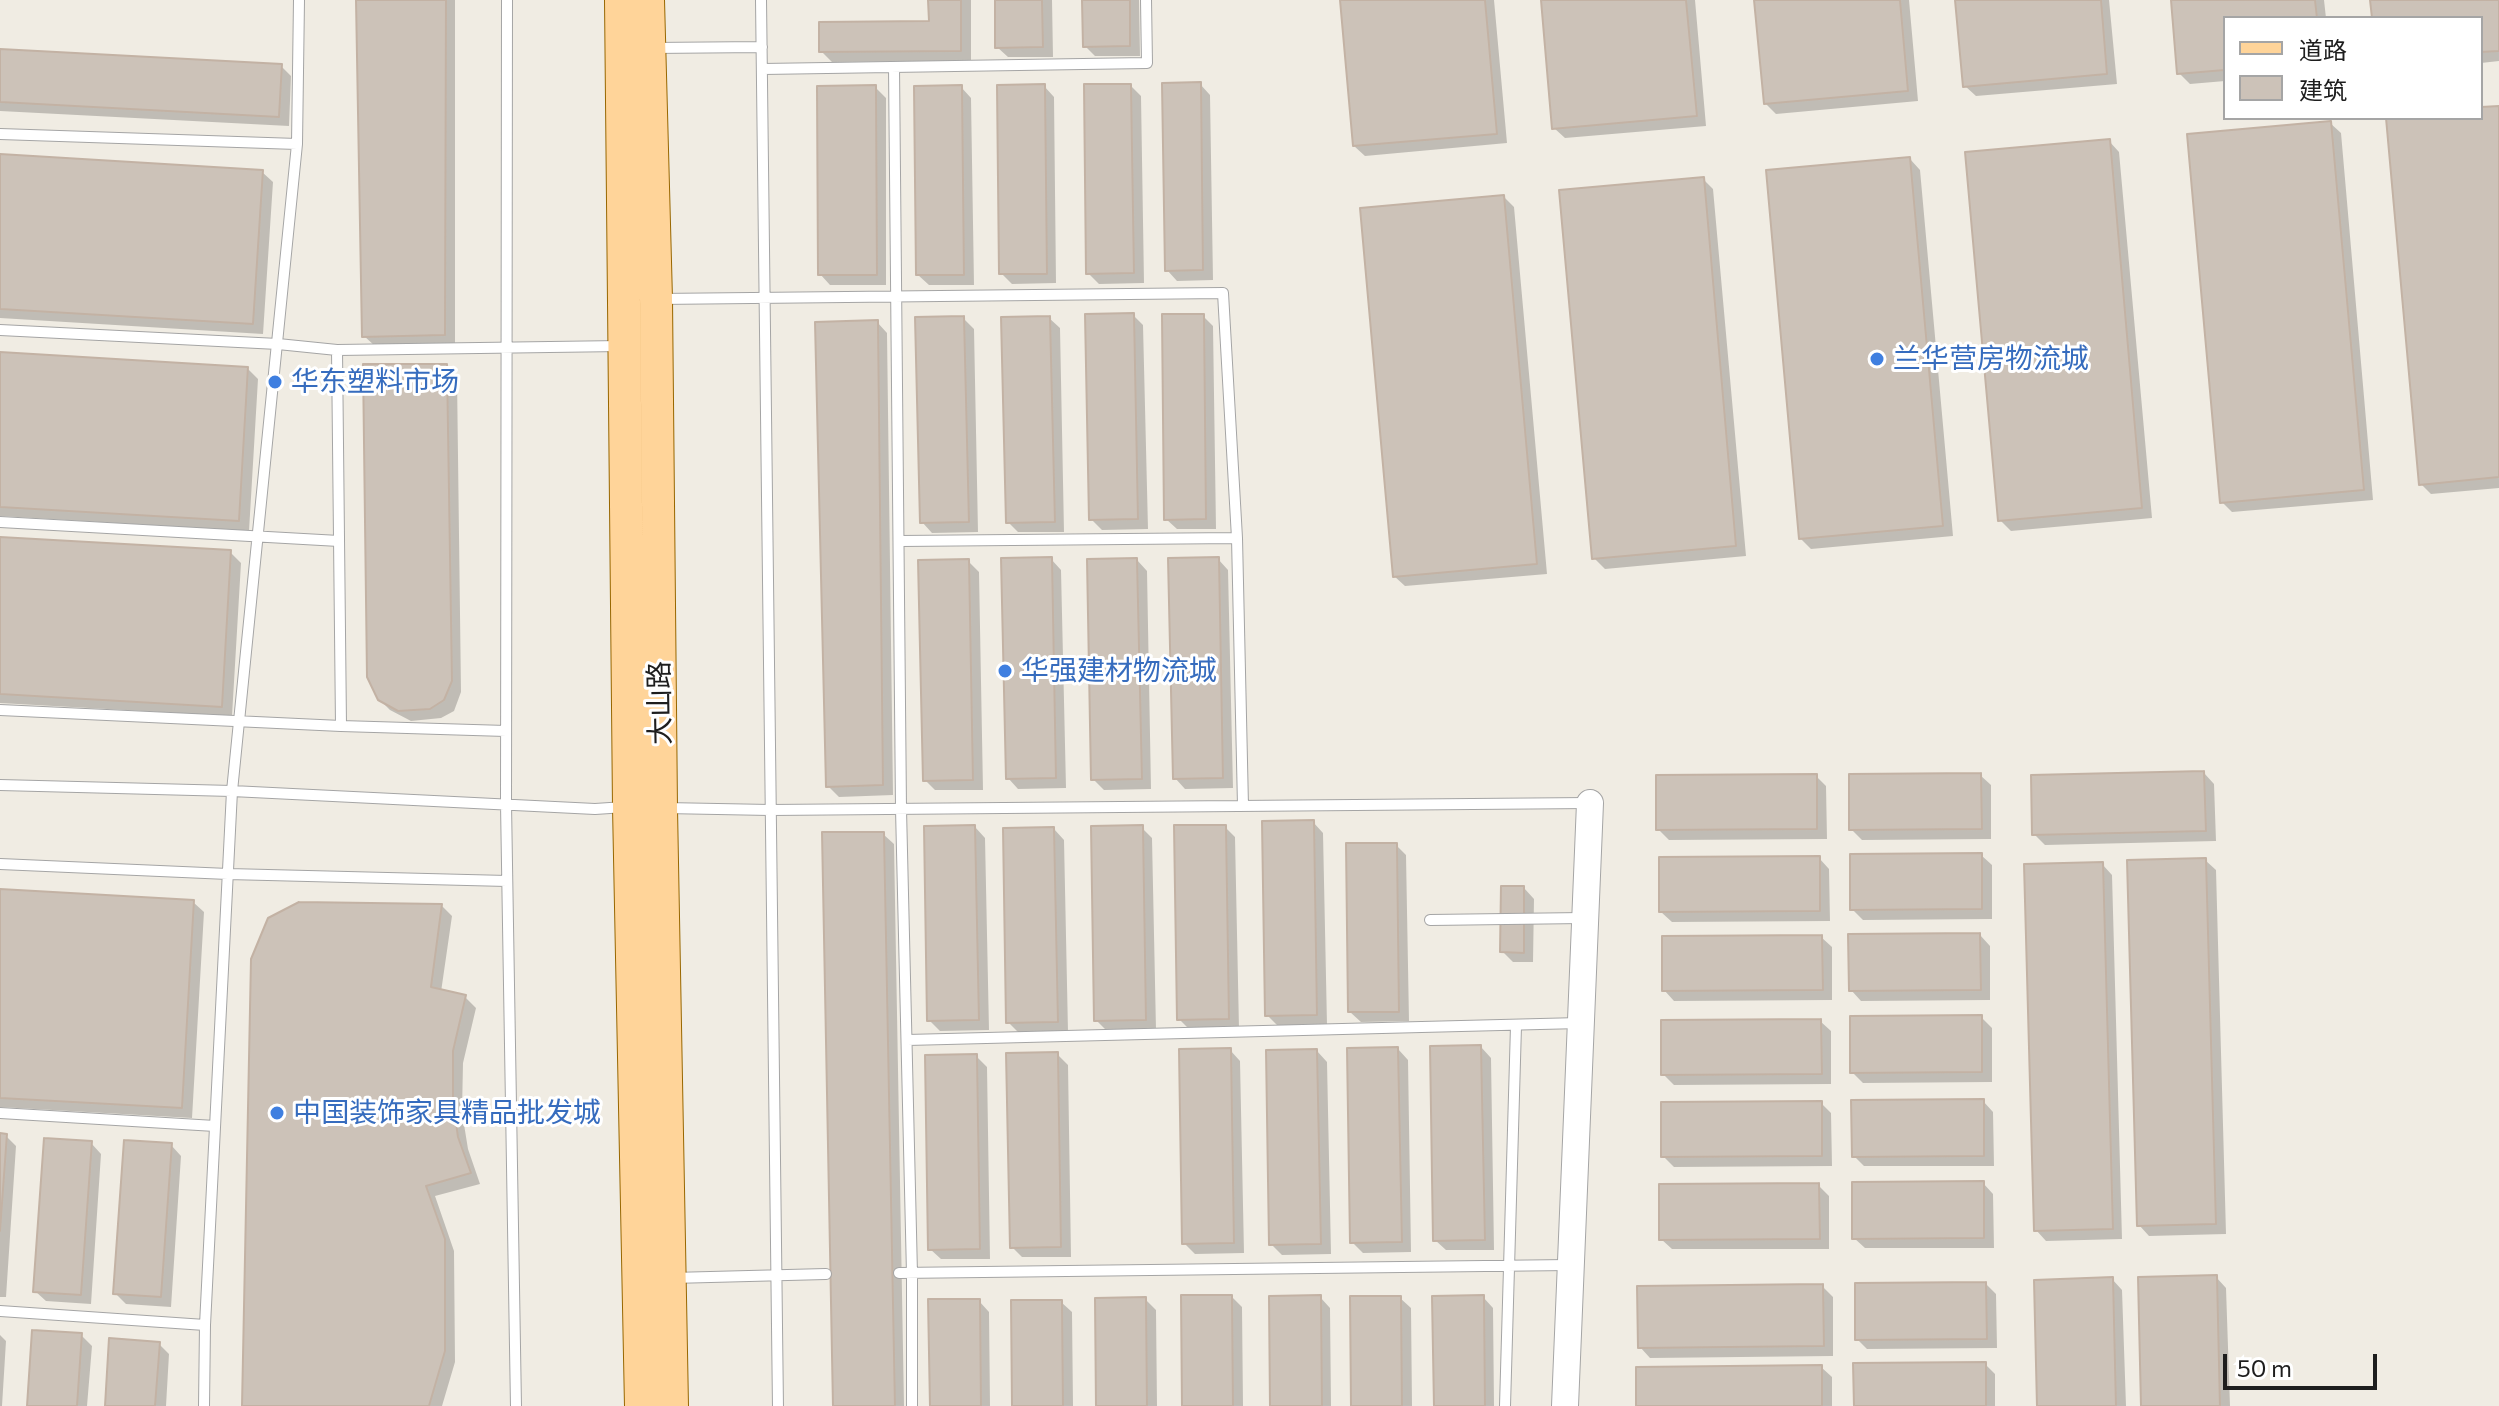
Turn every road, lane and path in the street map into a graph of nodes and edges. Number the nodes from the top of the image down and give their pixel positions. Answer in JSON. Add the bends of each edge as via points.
{"nodes":[{"id":1,"x":299,"y":0,"type":"edge"},
{"id":2,"x":507,"y":0,"type":"edge"},
{"id":3,"x":621,"y":0,"type":"edge"},
{"id":4,"x":648,"y":0,"type":"edge"},
{"id":5,"x":761,"y":0,"type":"edge"},
{"id":6,"x":1146,"y":0,"type":"edge"},
{"id":7,"x":762,"y":47,"type":"junction"},
{"id":8,"x":649,"y":49,"type":"junction"},
{"id":9,"x":894,"y":67,"type":"junction"},
{"id":10,"x":763,"y":69,"type":"junction"},
{"id":11,"x":0,"y":134,"type":"edge"},
{"id":12,"x":297,"y":144,"type":"junction"},
{"id":13,"x":896,"y":297,"type":"junction"},
{"id":14,"x":764,"y":298,"type":"junction"},
{"id":15,"x":656,"y":299,"type":"junction"},
{"id":16,"x":0,"y":330,"type":"edge"},
{"id":17,"x":278,"y":344,"type":"junction"},
{"id":18,"x":624,"y":346,"type":"junction"},
{"id":19,"x":506,"y":348,"type":"junction"},
{"id":20,"x":337,"y":350,"type":"junction"},
{"id":21,"x":0,"y":522,"type":"edge"},
{"id":22,"x":258,"y":535,"type":"junction"},
{"id":23,"x":1237,"y":538,"type":"junction"},
{"id":24,"x":339,"y":541,"type":"junction"},
{"id":25,"x":900,"y":541,"type":"junction"},
{"id":26,"x":0,"y":710,"type":"edge"},
{"id":27,"x":240,"y":721,"type":"junction"},
{"id":28,"x":341,"y":726,"type":"junction"},
{"id":29,"x":506,"y":731,"type":"junction"},
{"id":30,"x":0,"y":785,"type":"edge"},
{"id":31,"x":232,"y":791,"type":"junction"},
{"id":32,"x":1590,"y":803,"type":"joint"},
{"id":33,"x":506,"y":804,"type":"junction"},
{"id":34,"x":1243,"y":806,"type":"junction"},
{"id":35,"x":645,"y":808,"type":"junction"},
{"id":36,"x":901,"y":809,"type":"junction"},
{"id":37,"x":770,"y":810,"type":"junction"},
{"id":38,"x":0,"y":864,"type":"edge"},
{"id":39,"x":228,"y":874,"type":"junction"},
{"id":40,"x":507,"y":881,"type":"junction"},
{"id":41,"x":1585,"y":918,"type":"junction"},
{"id":42,"x":1430,"y":920,"type":"dead end"},
{"id":43,"x":1580,"y":1023,"type":"junction"},
{"id":44,"x":1516,"y":1026,"type":"junction"},
{"id":45,"x":907,"y":1040,"type":"junction"},
{"id":46,"x":0,"y":1113,"type":"edge"},
{"id":47,"x":215,"y":1126,"type":"junction"},
{"id":48,"x":1509,"y":1265,"type":"junction"},
{"id":49,"x":1570,"y":1265,"type":"junction"},
{"id":50,"x":899,"y":1273,"type":"dead end"},
{"id":51,"x":826,"y":1274,"type":"dead end"},
{"id":52,"x":912,"y":1274,"type":"junction"},
{"id":53,"x":776,"y":1275,"type":"junction"},
{"id":54,"x":670,"y":1278,"type":"junction"},
{"id":55,"x":0,"y":1311,"type":"edge"},
{"id":56,"x":205,"y":1325,"type":"junction"},
{"id":57,"x":204,"y":1406,"type":"edge"},
{"id":58,"x":516,"y":1406,"type":"edge"},
{"id":59,"x":641,"y":1406,"type":"edge"},
{"id":60,"x":672,"y":1406,"type":"edge"},
{"id":61,"x":778,"y":1406,"type":"edge"},
{"id":62,"x":912,"y":1406,"type":"edge"},
{"id":63,"x":1505,"y":1406,"type":"edge"},
{"id":64,"x":1565,"y":1406,"type":"edge"}],
"edges":[{"from":1,"to":12,"type":"lane"},
{"from":2,"to":19,"type":"lane"},
{"from":3,"to":18,"type":"main road","name":"大山路"},
{"from":4,"to":8,"type":"main road","name":"大山路"},
{"from":5,"to":7,"type":"lane"},
{"from":6,"to":9,"type":"lane","via":[[1147,63]]},
{"from":7,"to":8,"type":"lane"},
{"from":7,"to":10,"type":"lane"},
{"from":8,"to":15,"type":"main road","name":"大山路"},
{"from":9,"to":10,"type":"lane"},
{"from":9,"to":13,"type":"lane"},
{"from":10,"to":14,"type":"lane"},
{"from":11,"to":12,"type":"lane"},
{"from":12,"to":17,"type":"lane"},
{"from":13,"to":14,"type":"lane"},
{"from":13,"to":23,"type":"lane","via":[[1223,293]]},
{"from":13,"to":25,"type":"lane"},
{"from":14,"to":15,"type":"lane"},
{"from":14,"to":37,"type":"lane"},
{"from":15,"to":35,"type":"main road","name":"大山路"},
{"from":16,"to":17,"type":"lane"},
{"from":17,"to":20,"type":"lane"},
{"from":17,"to":22,"type":"lane"},
{"from":18,"to":19,"type":"lane"},
{"from":18,"to":35,"type":"main road","name":"大山路"},
{"from":19,"to":20,"type":"lane"},
{"from":19,"to":29,"type":"lane"},
{"from":20,"to":24,"type":"lane"},
{"from":21,"to":22,"type":"lane"},
{"from":22,"to":24,"type":"lane"},
{"from":22,"to":27,"type":"lane"},
{"from":23,"to":25,"type":"lane"},
{"from":23,"to":34,"type":"lane"},
{"from":24,"to":28,"type":"lane"},
{"from":25,"to":36,"type":"lane"},
{"from":26,"to":27,"type":"lane"},
{"from":27,"to":28,"type":"lane"},
{"from":27,"to":31,"type":"lane"},
{"from":28,"to":29,"type":"lane"},
{"from":29,"to":33,"type":"lane"},
{"from":30,"to":31,"type":"lane"},
{"from":31,"to":33,"type":"lane"},
{"from":31,"to":39,"type":"lane"},
{"from":32,"to":34,"type":"lane"},
{"from":32,"to":41,"type":"street"},
{"from":33,"to":35,"type":"lane"},
{"from":33,"to":40,"type":"lane"},
{"from":34,"to":36,"type":"lane"},
{"from":35,"to":37,"type":"lane"},
{"from":35,"to":54,"type":"main road","name":"大山路"},
{"from":35,"to":59,"type":"main road","name":"大山路"},
{"from":36,"to":37,"type":"lane"},
{"from":36,"to":45,"type":"lane"},
{"from":37,"to":53,"type":"lane"},
{"from":38,"to":39,"type":"lane"},
{"from":39,"to":40,"type":"lane"},
{"from":39,"to":47,"type":"lane"},
{"from":40,"to":58,"type":"lane"},
{"from":41,"to":42,"type":"lane"},
{"from":41,"to":43,"type":"street"},
{"from":43,"to":44,"type":"lane"},
{"from":43,"to":49,"type":"street"},
{"from":44,"to":45,"type":"lane"},
{"from":44,"to":48,"type":"lane"},
{"from":45,"to":52,"type":"lane"},
{"from":46,"to":47,"type":"lane"},
{"from":47,"to":56,"type":"lane"},
{"from":48,"to":49,"type":"lane"},
{"from":48,"to":52,"type":"lane"},
{"from":48,"to":63,"type":"lane"},
{"from":49,"to":64,"type":"street"},
{"from":50,"to":52,"type":"lane"},
{"from":51,"to":53,"type":"lane"},
{"from":52,"to":62,"type":"lane"},
{"from":53,"to":54,"type":"lane"},
{"from":53,"to":61,"type":"lane"},
{"from":54,"to":60,"type":"main road","name":"大山路"},
{"from":55,"to":56,"type":"lane"},
{"from":56,"to":57,"type":"lane"}]}
